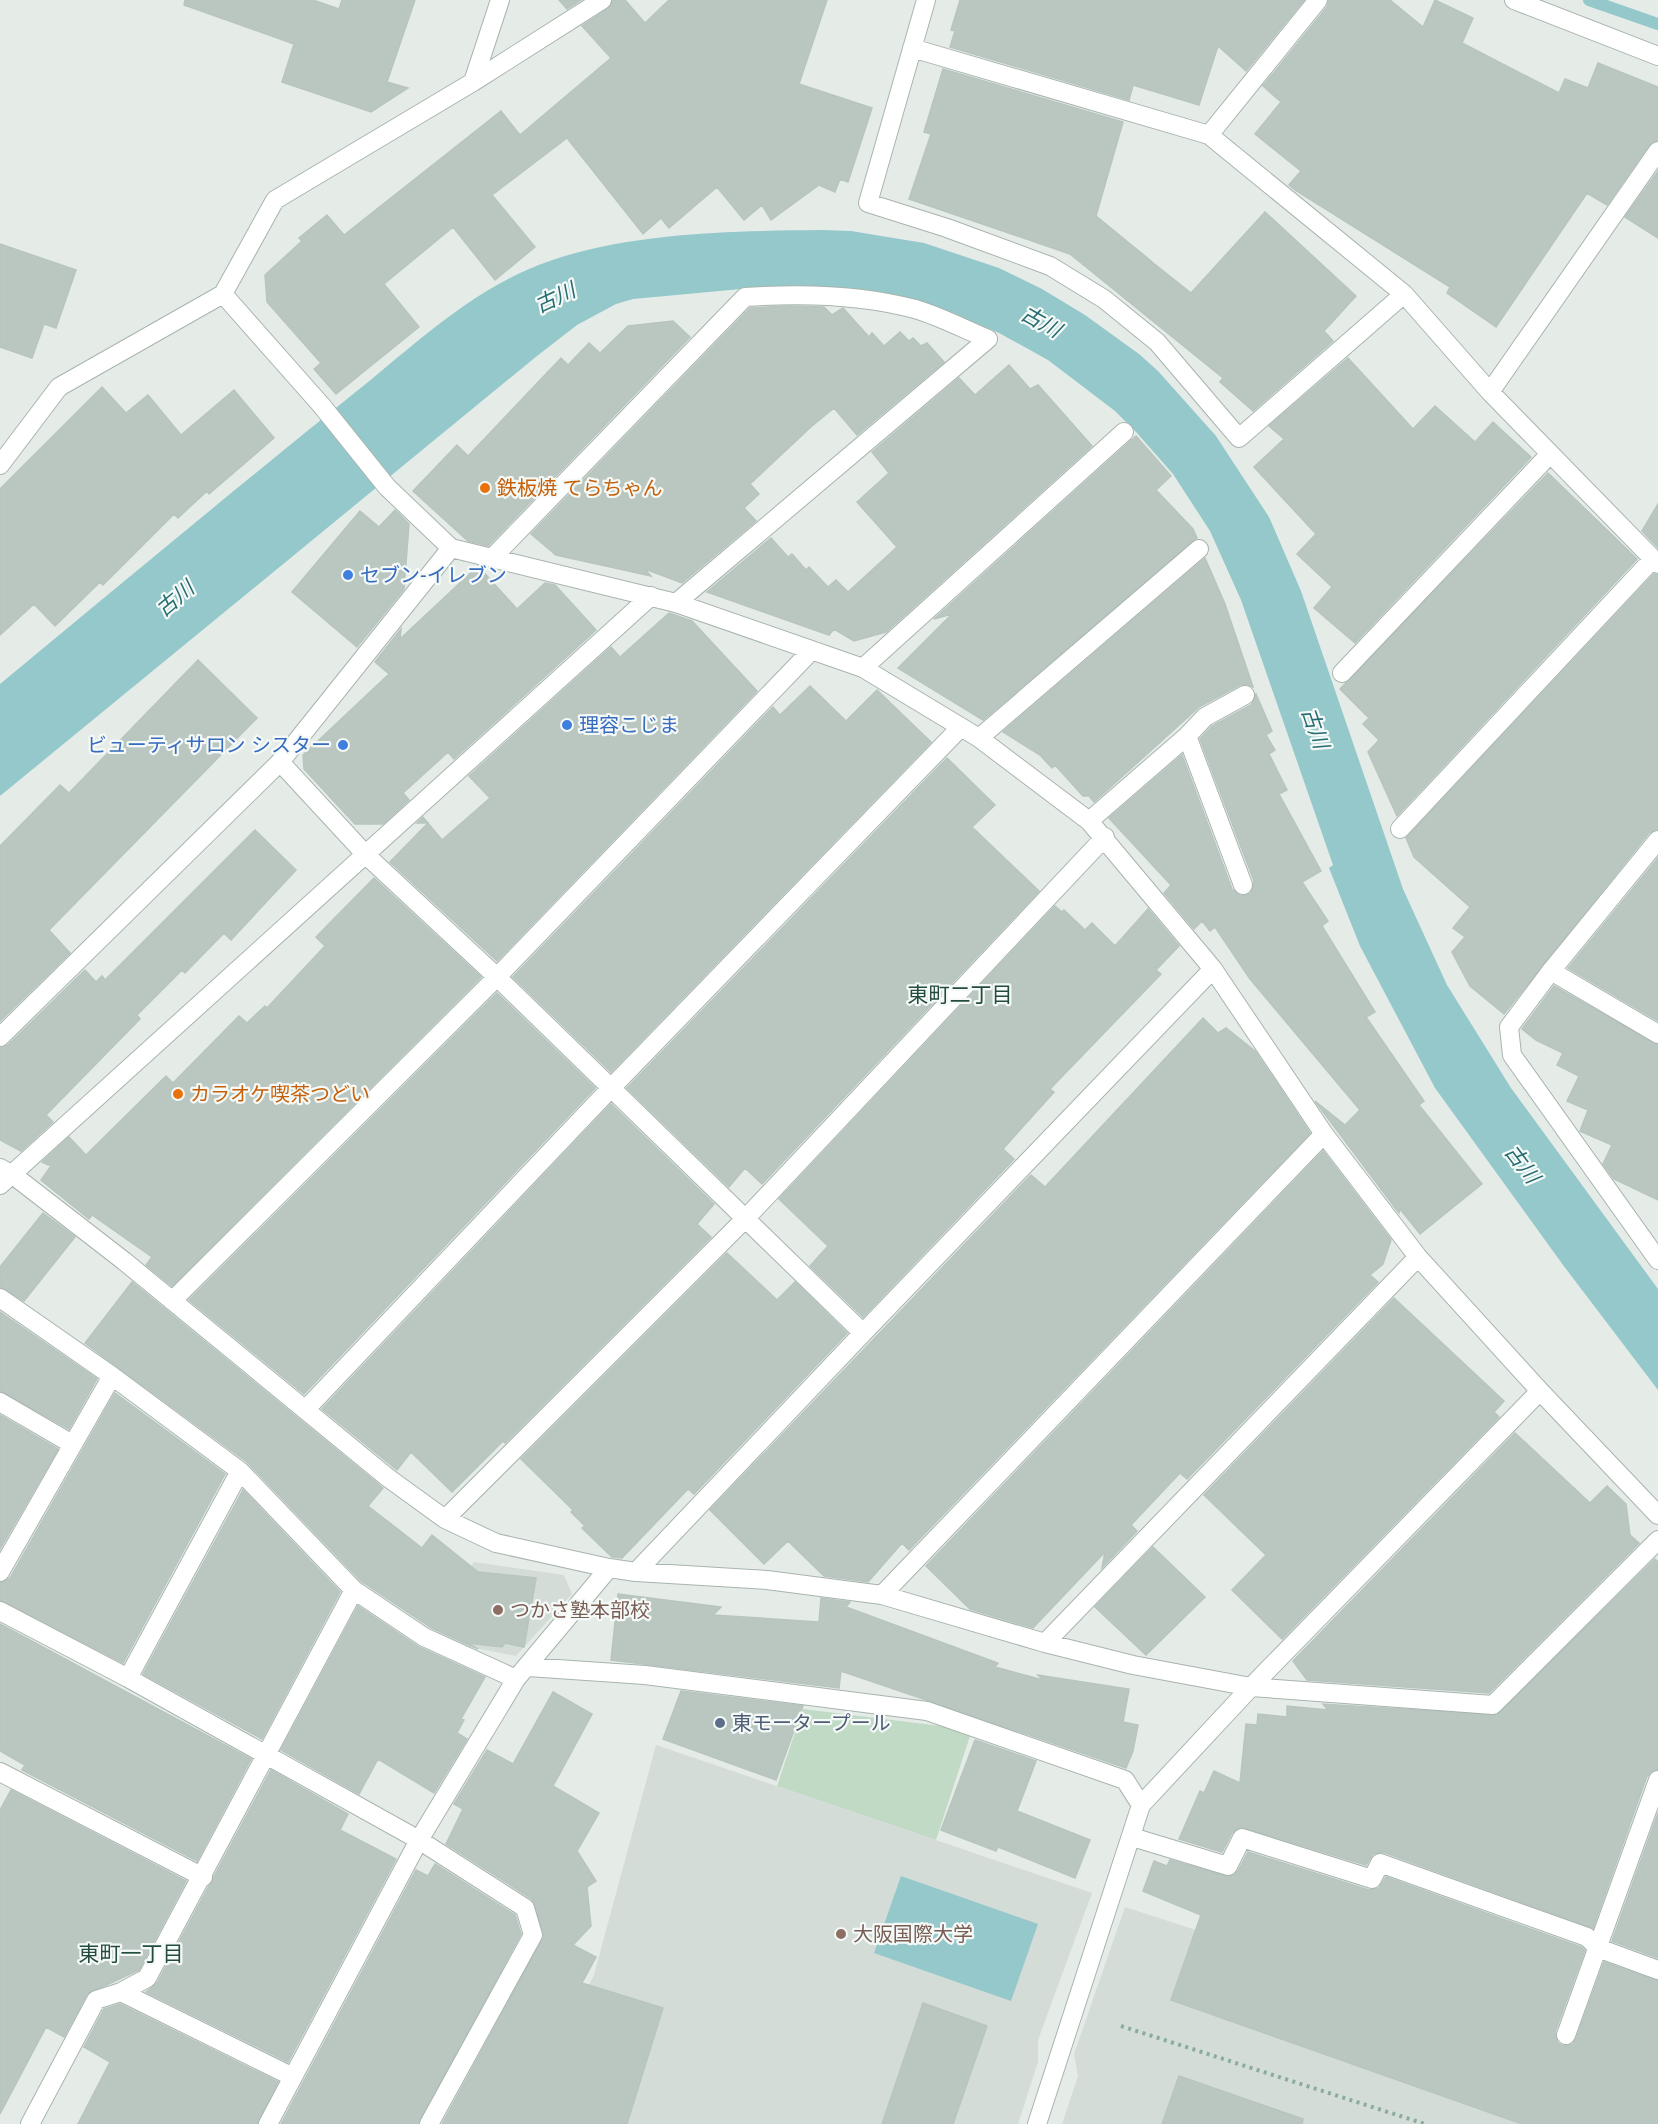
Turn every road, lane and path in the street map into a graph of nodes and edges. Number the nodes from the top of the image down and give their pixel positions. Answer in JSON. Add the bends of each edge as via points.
{"nodes":[{"id":1,"x":500,"y":0,"type":"edge"},
{"id":2,"x":603,"y":0,"type":"edge"},
{"id":3,"x":926,"y":0,"type":"edge"},
{"id":4,"x":1318,"y":0,"type":"edge"},
{"id":5,"x":1514,"y":0,"type":"edge"},
{"id":6,"x":912,"y":48,"type":"junction"},
{"id":7,"x":1658,"y":56,"type":"edge"},
{"id":8,"x":473,"y":82,"type":"junction"},
{"id":9,"x":1209,"y":135,"type":"junction"},
{"id":10,"x":1658,"y":151,"type":"edge"},
{"id":11,"x":223,"y":294,"type":"junction"},
{"id":12,"x":1404,"y":294,"type":"junction"},
{"id":13,"x":1490,"y":392,"type":"junction"},
{"id":14,"x":1124,"y":432,"type":"dead end"},
{"id":15,"x":1550,"y":454,"type":"junction"},
{"id":16,"x":0,"y":465,"type":"edge"},
{"id":17,"x":451,"y":548,"type":"junction"},
{"id":18,"x":1199,"y":549,"type":"dead end"},
{"id":19,"x":492,"y":558,"type":"junction"},
{"id":20,"x":1656,"y":562,"type":"edge"},
{"id":21,"x":651,"y":596,"type":"junction"},
{"id":22,"x":676,"y":603,"type":"junction"},
{"id":23,"x":812,"y":650,"type":"junction"},
{"id":24,"x":863,"y":668,"type":"junction"},
{"id":25,"x":1342,"y":673,"type":"dead end"},
{"id":26,"x":1245,"y":695,"type":"dead end"},
{"id":27,"x":960,"y":728,"type":"junction"},
{"id":28,"x":1187,"y":736,"type":"junction"},
{"id":29,"x":979,"y":738,"type":"junction"},
{"id":30,"x":280,"y":762,"type":"junction"},
{"id":31,"x":1089,"y":821,"type":"junction"},
{"id":32,"x":1400,"y":829,"type":"dead end"},
{"id":33,"x":1105,"y":837,"type":"junction"},
{"id":34,"x":1658,"y":840,"type":"edge"},
{"id":35,"x":366,"y":855,"type":"junction"},
{"id":36,"x":1244,"y":885,"type":"dead end"},
{"id":37,"x":1213,"y":969,"type":"junction"},
{"id":38,"x":1551,"y":972,"type":"junction"},
{"id":39,"x":497,"y":977,"type":"junction"},
{"id":40,"x":1,"y":1034,"type":"edge"},
{"id":41,"x":1658,"y":1034,"type":"edge"},
{"id":42,"x":610,"y":1089,"type":"junction"},
{"id":43,"x":1324,"y":1134,"type":"junction"},
{"id":44,"x":4,"y":1176,"type":"edge"},
{"id":45,"x":746,"y":1218,"type":"junction"},
{"id":46,"x":1418,"y":1257,"type":"junction"},
{"id":47,"x":1658,"y":1260,"type":"edge"},
{"id":48,"x":0,"y":1298,"type":"edge"},
{"id":49,"x":172,"y":1301,"type":"junction"},
{"id":50,"x":862,"y":1333,"type":"junction"},
{"id":51,"x":112,"y":1376,"type":"junction"},
{"id":52,"x":1540,"y":1392,"type":"junction"},
{"id":53,"x":0,"y":1402,"type":"edge"},
{"id":54,"x":306,"y":1409,"type":"junction"},
{"id":55,"x":72,"y":1444,"type":"junction"},
{"id":56,"x":240,"y":1471,"type":"junction"},
{"id":57,"x":1658,"y":1515,"type":"edge"},
{"id":58,"x":445,"y":1519,"type":"junction"},
{"id":59,"x":1658,"y":1540,"type":"edge"},
{"id":60,"x":609,"y":1568,"type":"junction"},
{"id":61,"x":0,"y":1572,"type":"edge"},
{"id":62,"x":636,"y":1572,"type":"junction"},
{"id":63,"x":354,"y":1590,"type":"junction"},
{"id":64,"x":882,"y":1595,"type":"junction"},
{"id":65,"x":0,"y":1611,"type":"edge"},
{"id":66,"x":1045,"y":1643,"type":"junction"},
{"id":67,"x":522,"y":1673,"type":"junction"},
{"id":68,"x":128,"y":1678,"type":"junction"},
{"id":69,"x":1251,"y":1687,"type":"junction"},
{"id":70,"x":265,"y":1756,"type":"junction"},
{"id":71,"x":0,"y":1772,"type":"edge"},
{"id":72,"x":1658,"y":1780,"type":"edge"},
{"id":73,"x":1141,"y":1805,"type":"junction"},
{"id":74,"x":1132,"y":1837,"type":"junction"},
{"id":75,"x":419,"y":1840,"type":"junction"},
{"id":76,"x":203,"y":1876,"type":"junction"},
{"id":77,"x":1598,"y":1948,"type":"junction"},
{"id":78,"x":1658,"y":1970,"type":"edge"},
{"id":79,"x":121,"y":1992,"type":"junction"},
{"id":80,"x":1121,"y":2026,"type":"dead end"},
{"id":81,"x":1566,"y":2035,"type":"dead end"},
{"id":82,"x":293,"y":2077,"type":"junction"},
{"id":83,"x":30,"y":2124,"type":"edge"},
{"id":84,"x":268,"y":2124,"type":"edge"},
{"id":85,"x":429,"y":2124,"type":"edge"},
{"id":86,"x":1037,"y":2124,"type":"edge"},
{"id":87,"x":1425,"y":2124,"type":"edge"}],
"edges":[{"from":1,"to":8,"type":"street"},
{"from":2,"to":8,"type":"street"},
{"from":3,"to":6,"type":"street"},
{"from":4,"to":9,"type":"street"},
{"from":5,"to":7,"type":"street"},
{"from":6,"to":9,"type":"street"},
{"from":6,"to":12,"type":"street","via":[[868,203],[1050,266],[1104,299],[1157,342],[1239,438]]},
{"from":8,"to":11,"type":"street","via":[[275,200]]},
{"from":9,"to":12,"type":"street"},
{"from":10,"to":13,"type":"street"},
{"from":11,"to":16,"type":"street","via":[[58,387]]},
{"from":11,"to":17,"type":"street","via":[[387,487]]},
{"from":12,"to":13,"type":"street"},
{"from":13,"to":15,"type":"street"},
{"from":14,"to":24,"type":"street"},
{"from":15,"to":20,"type":"street"},
{"from":15,"to":25,"type":"street"},
{"from":17,"to":19,"type":"street"},
{"from":17,"to":30,"type":"street"},
{"from":18,"to":29,"type":"street"},
{"from":19,"to":21,"type":"street"},
{"from":19,"to":22,"type":"street","via":[[745,297],[800,293],[861,298],[916,310],[988,339]]},
{"from":20,"to":32,"type":"street"},
{"from":21,"to":22,"type":"street"},
{"from":21,"to":35,"type":"street"},
{"from":22,"to":23,"type":"street"},
{"from":23,"to":24,"type":"street"},
{"from":23,"to":39,"type":"street"},
{"from":24,"to":27,"type":"street"},
{"from":26,"to":28,"type":"street","via":[[1205,717]]},
{"from":27,"to":29,"type":"street"},
{"from":27,"to":42,"type":"street"},
{"from":28,"to":31,"type":"street"},
{"from":28,"to":36,"type":"street"},
{"from":29,"to":31,"type":"street"},
{"from":30,"to":35,"type":"street"},
{"from":30,"to":40,"type":"street"},
{"from":31,"to":33,"type":"street"},
{"from":33,"to":37,"type":"street"},
{"from":33,"to":45,"type":"street"},
{"from":34,"to":38,"type":"street"},
{"from":35,"to":39,"type":"street"},
{"from":35,"to":44,"type":"street"},
{"from":37,"to":43,"type":"street"},
{"from":37,"to":50,"type":"street"},
{"from":38,"to":41,"type":"street"},
{"from":38,"to":47,"type":"street","via":[[1509,1027],[1512,1055]]},
{"from":39,"to":42,"type":"street"},
{"from":39,"to":49,"type":"street"},
{"from":42,"to":45,"type":"street"},
{"from":42,"to":54,"type":"street"},
{"from":43,"to":46,"type":"street"},
{"from":43,"to":64,"type":"street"},
{"from":44,"to":49,"type":"street"},
{"from":45,"to":50,"type":"street"},
{"from":45,"to":58,"type":"street"},
{"from":46,"to":52,"type":"street"},
{"from":46,"to":66,"type":"street"},
{"from":48,"to":51,"type":"street"},
{"from":49,"to":54,"type":"street"},
{"from":50,"to":62,"type":"street"},
{"from":51,"to":55,"type":"street"},
{"from":51,"to":56,"type":"street"},
{"from":52,"to":57,"type":"street"},
{"from":52,"to":69,"type":"street"},
{"from":53,"to":55,"type":"street"},
{"from":54,"to":58,"type":"street","via":[[387,1477]]},
{"from":55,"to":61,"type":"street"},
{"from":56,"to":63,"type":"street"},
{"from":56,"to":68,"type":"street"},
{"from":58,"to":60,"type":"street","via":[[496,1543]]},
{"from":59,"to":69,"type":"street","via":[[1493,1705]]},
{"from":60,"to":62,"type":"street"},
{"from":60,"to":67,"type":"street"},
{"from":62,"to":64,"type":"street","via":[[767,1580]]},
{"from":63,"to":67,"type":"street","via":[[424,1637]]},
{"from":63,"to":70,"type":"street"},
{"from":64,"to":66,"type":"street"},
{"from":65,"to":68,"type":"street"},
{"from":66,"to":69,"type":"street","via":[[1133,1665]]},
{"from":67,"to":73,"type":"street","via":[[645,1676],[927,1711],[1125,1780]]},
{"from":67,"to":75,"type":"street"},
{"from":68,"to":70,"type":"street"},
{"from":69,"to":73,"type":"street"},
{"from":70,"to":75,"type":"street"},
{"from":70,"to":76,"type":"street"},
{"from":71,"to":76,"type":"street"},
{"from":72,"to":77,"type":"street"},
{"from":73,"to":74,"type":"street"},
{"from":74,"to":77,"type":"street","via":[[1228,1866],[1242,1838],[1372,1879],[1380,1863],[1587,1937]]},
{"from":74,"to":86,"type":"street"},
{"from":75,"to":82,"type":"street"},
{"from":75,"to":85,"type":"street","via":[[525,1908],[533,1935]]},
{"from":76,"to":79,"type":"street","via":[[147,1978]]},
{"from":77,"to":78,"type":"street"},
{"from":77,"to":81,"type":"street"},
{"from":79,"to":82,"type":"street"},
{"from":79,"to":83,"type":"street","via":[[96,2000]]},
{"from":80,"to":87,"type":"path"},
{"from":82,"to":84,"type":"street"}]}
